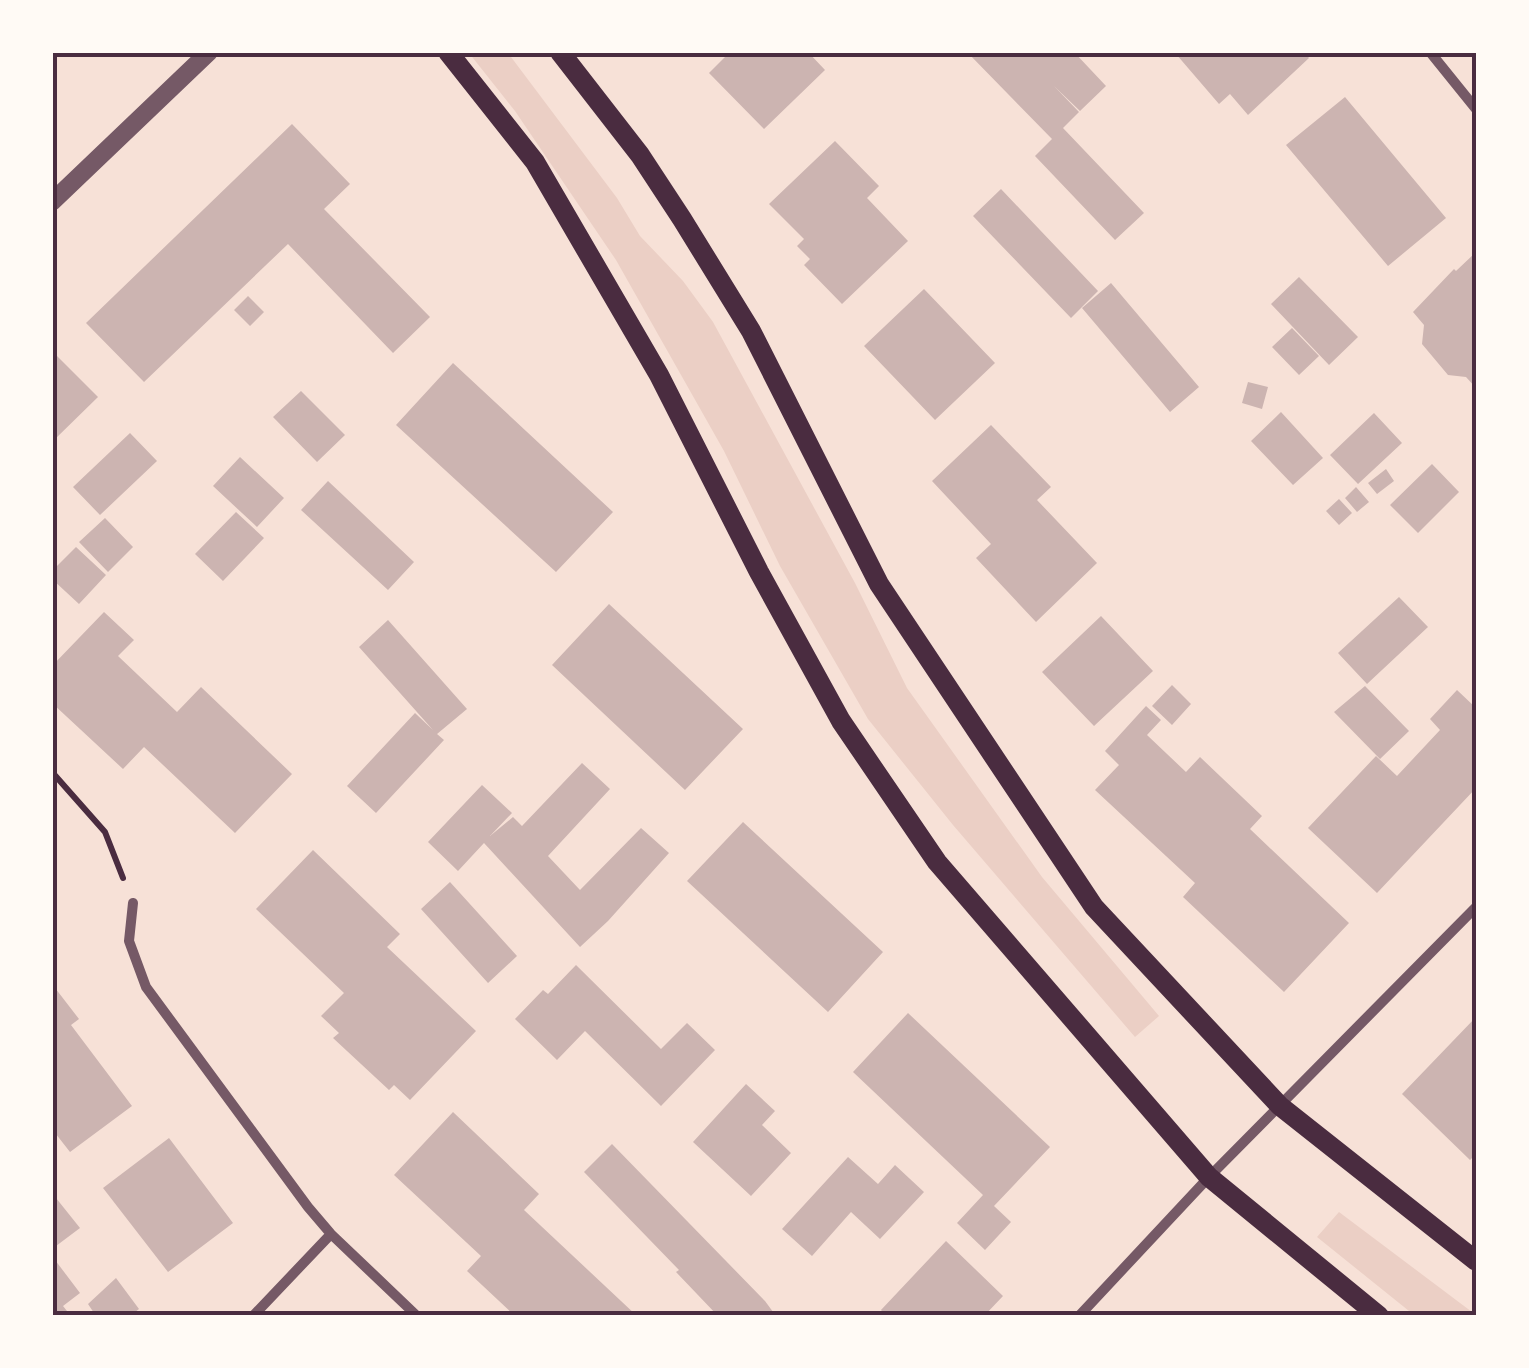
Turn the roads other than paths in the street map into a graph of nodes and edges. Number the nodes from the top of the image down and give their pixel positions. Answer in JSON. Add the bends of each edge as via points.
{"nodes":[{"id":1,"x":209,"y":52,"type":"edge"},
{"id":2,"x":448,"y":52,"type":"edge"},
{"id":3,"x":560,"y":52,"type":"edge"},
{"id":4,"x":1430,"y":52,"type":"edge"},
{"id":5,"x":1476,"y":109,"type":"edge"},
{"id":6,"x":52,"y":202,"type":"edge"},
{"id":7,"x":133,"y":902,"type":"road end"},
{"id":8,"x":1476,"y":907,"type":"edge"},
{"id":9,"x":1280,"y":1106,"type":"junction"},
{"id":10,"x":1209,"y":1177,"type":"junction"},
{"id":11,"x":331,"y":1234,"type":"junction"},
{"id":12,"x":1476,"y":1261,"type":"edge"},
{"id":13,"x":253,"y":1316,"type":"edge"},
{"id":14,"x":417,"y":1316,"type":"edge"},
{"id":15,"x":1079,"y":1316,"type":"edge"},
{"id":16,"x":1379,"y":1316,"type":"edge"}],
"edges":[{"from":1,"to":6,"type":"street"},
{"from":2,"to":10,"type":"main road","via":[[535,162],[658,375],[849,733],[937,862]]},
{"from":3,"to":9,"type":"main road","via":[[682,219],[751,331],[879,584],[1094,907]]},
{"from":4,"to":5,"type":"street"},
{"from":7,"to":11,"type":"street","via":[[129,941],[146,988]]},
{"from":8,"to":9,"type":"street"},
{"from":9,"to":10,"type":"street"},
{"from":9,"to":12,"type":"main road"},
{"from":10,"to":15,"type":"street"},
{"from":10,"to":16,"type":"main road"},
{"from":11,"to":13,"type":"street"},
{"from":11,"to":14,"type":"street"}]}
